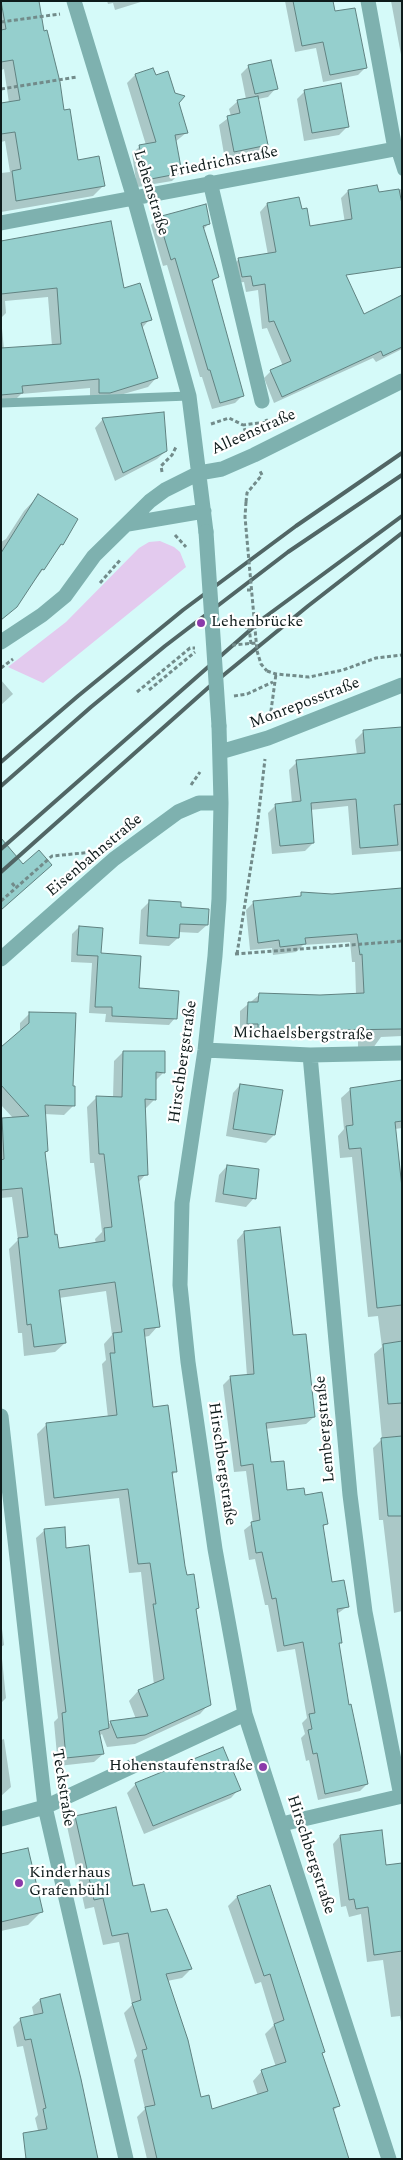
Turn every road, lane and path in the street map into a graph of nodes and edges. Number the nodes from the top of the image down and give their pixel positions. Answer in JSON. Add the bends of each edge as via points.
{"nodes":[{"id":1,"x":74,"y":1,"type":"edge"},
{"id":2,"x":368,"y":1,"type":"edge"},
{"id":3,"x":52,"y":15,"type":"dead end"},
{"id":4,"x":1,"y":22,"type":"edge"},
{"id":5,"x":71,"y":78,"type":"dead end"},
{"id":6,"x":1,"y":89,"type":"edge"},
{"id":7,"x":395,"y":149,"type":"junction"},
{"id":8,"x":402,"y":171,"type":"edge"},
{"id":9,"x":210,"y":182,"type":"junction"},
{"id":10,"x":134,"y":198,"type":"junction"},
{"id":11,"x":1,"y":223,"type":"edge"},
{"id":12,"x":402,"y":381,"type":"edge"},
{"id":13,"x":189,"y":396,"type":"junction"},
{"id":14,"x":262,"y":401,"type":"dead end"},
{"id":15,"x":1,"y":403,"type":"edge"},
{"id":16,"x":179,"y":439,"type":"dead end"},
{"id":17,"x":254,"y":455,"type":"junction"},
{"id":18,"x":199,"y":473,"type":"junction"},
{"id":19,"x":166,"y":490,"type":"junction"},
{"id":20,"x":204,"y":511,"type":"junction"},
{"id":21,"x":128,"y":524,"type":"junction"},
{"id":22,"x":245,"y":627,"type":"dead end"},
{"id":23,"x":1,"y":642,"type":"edge"},
{"id":24,"x":256,"y":643,"type":"junction"},
{"id":25,"x":251,"y":644,"type":"junction"},
{"id":26,"x":229,"y":646,"type":"dead end"},
{"id":27,"x":402,"y":655,"type":"edge"},
{"id":28,"x":276,"y":674,"type":"junction"},
{"id":29,"x":274,"y":682,"type":"junction"},
{"id":30,"x":402,"y":686,"type":"edge"},
{"id":31,"x":150,"y":690,"type":"dead end"},
{"id":32,"x":137,"y":692,"type":"dead end"},
{"id":33,"x":247,"y":694,"type":"dead end"},
{"id":34,"x":268,"y":738,"type":"junction"},
{"id":35,"x":220,"y":752,"type":"junction"},
{"id":36,"x":221,"y":803,"type":"junction"},
{"id":37,"x":95,"y":852,"type":"dead end"},
{"id":38,"x":12,"y":883,"type":"dead end"},
{"id":39,"x":16,"y":888,"type":"junction"},
{"id":40,"x":1,"y":901,"type":"edge"},
{"id":41,"x":402,"y":941,"type":"edge"},
{"id":42,"x":237,"y":954,"type":"junction"},
{"id":43,"x":215,"y":956,"type":"junction"},
{"id":44,"x":1,"y":959,"type":"edge"},
{"id":45,"x":204,"y":1050,"type":"junction"},
{"id":46,"x":402,"y":1053,"type":"edge"},
{"id":47,"x":310,"y":1055,"type":"junction"},
{"id":48,"x":1,"y":1416,"type":"edge"},
{"id":49,"x":245,"y":1714,"type":"junction"},
{"id":50,"x":401,"y":1796,"type":"edge"},
{"id":51,"x":45,"y":1807,"type":"junction"},
{"id":52,"x":1,"y":1819,"type":"edge"},
{"id":53,"x":282,"y":1824,"type":"junction"},
{"id":54,"x":126,"y":2159,"type":"edge"},
{"id":55,"x":389,"y":2159,"type":"edge"}],
"edges":[{"from":1,"to":10,"type":"street","name":"Lehenstraße"},
{"from":2,"to":7,"type":"street"},
{"from":3,"to":4,"type":"path"},
{"from":5,"to":6,"type":"path"},
{"from":7,"to":8,"type":"lane"},
{"from":7,"to":9,"type":"street","name":"Friedrichstraße"},
{"from":9,"to":10,"type":"street","name":"Friedrichstraße"},
{"from":9,"to":14,"type":"street","name":"Alleenstraße"},
{"from":10,"to":11,"type":"street","name":"Friedrichstraße"},
{"from":10,"to":13,"type":"street","name":"Lehenstraße"},
{"from":12,"to":17,"type":"street","name":"Alleenstraße"},
{"from":13,"to":15,"type":"lane"},
{"from":13,"to":18,"type":"street","name":"Lehenstraße"},
{"from":16,"to":19,"type":"path","via":[[172,456],[161,466]]},
{"from":17,"to":18,"type":"street","name":"Alleenstraße","via":[[222,469]]},
{"from":17,"to":24,"type":"path","bridge":true,"via":[[262,474],[246,493],[245,517]]},
{"from":18,"to":19,"type":"street","name":"Alleenstraße"},
{"from":18,"to":20,"type":"street"},
{"from":19,"to":21,"type":"street","name":"Alleenstraße"},
{"from":20,"to":21,"type":"street"},
{"from":20,"to":35,"type":"street","bridge":true},
{"from":21,"to":23,"type":"street","name":"Alleenstraße","via":[[94,556],[65,596],[42,616]]},
{"from":22,"to":25,"type":"path","bridge":true,"via":[[249,627]]},
{"from":24,"to":25,"type":"path","bridge":true},
{"from":24,"to":28,"type":"path","bridge":true,"via":[[261,664]]},
{"from":25,"to":26,"type":"path","bridge":true},
{"from":27,"to":28,"type":"path","via":[[376,658],[308,678]]},
{"from":28,"to":29,"type":"path"},
{"from":29,"to":33,"type":"path"},
{"from":29,"to":34,"type":"path"},
{"from":30,"to":34,"type":"street","name":"Monreposstraße"},
{"from":31,"to":32,"type":"path","via":[[194,655],[198,648],[190,648]]},
{"from":34,"to":35,"type":"street","name":"Monreposstraße"},
{"from":34,"to":42,"type":"path"},
{"from":35,"to":36,"type":"street","name":"Hirschbergstraße"},
{"from":36,"to":43,"type":"street","name":"Hirschbergstraße"},
{"from":36,"to":44,"type":"street","name":"Eisenbahnstraße","via":[[198,804],[178,812],[114,859]]},
{"from":37,"to":39,"type":"path","via":[[52,856]]},
{"from":38,"to":39,"type":"path"},
{"from":39,"to":40,"type":"path"},
{"from":41,"to":42,"type":"path"},
{"from":42,"to":43,"type":"path"},
{"from":43,"to":45,"type":"street","name":"Hirschbergstraße"},
{"from":45,"to":47,"type":"street","name":"Michaelsbergstraße"},
{"from":45,"to":49,"type":"street","name":"Hirschbergstraße","via":[[182,1203],[180,1285],[215,1549]]},
{"from":46,"to":47,"type":"street","name":"Michaelsbergstraße"},
{"from":47,"to":50,"type":"street","name":"Lembergstraße","via":[[350,1495],[365,1612]]},
{"from":48,"to":51,"type":"street","name":"Teckstraße"},
{"from":49,"to":51,"type":"street"},
{"from":49,"to":53,"type":"street","name":"Hirschbergstraße"},
{"from":50,"to":53,"type":"street"},
{"from":51,"to":52,"type":"street"},
{"from":51,"to":54,"type":"street","name":"Teckstraße"},
{"from":53,"to":55,"type":"street","name":"Hirschbergstraße"}]}
